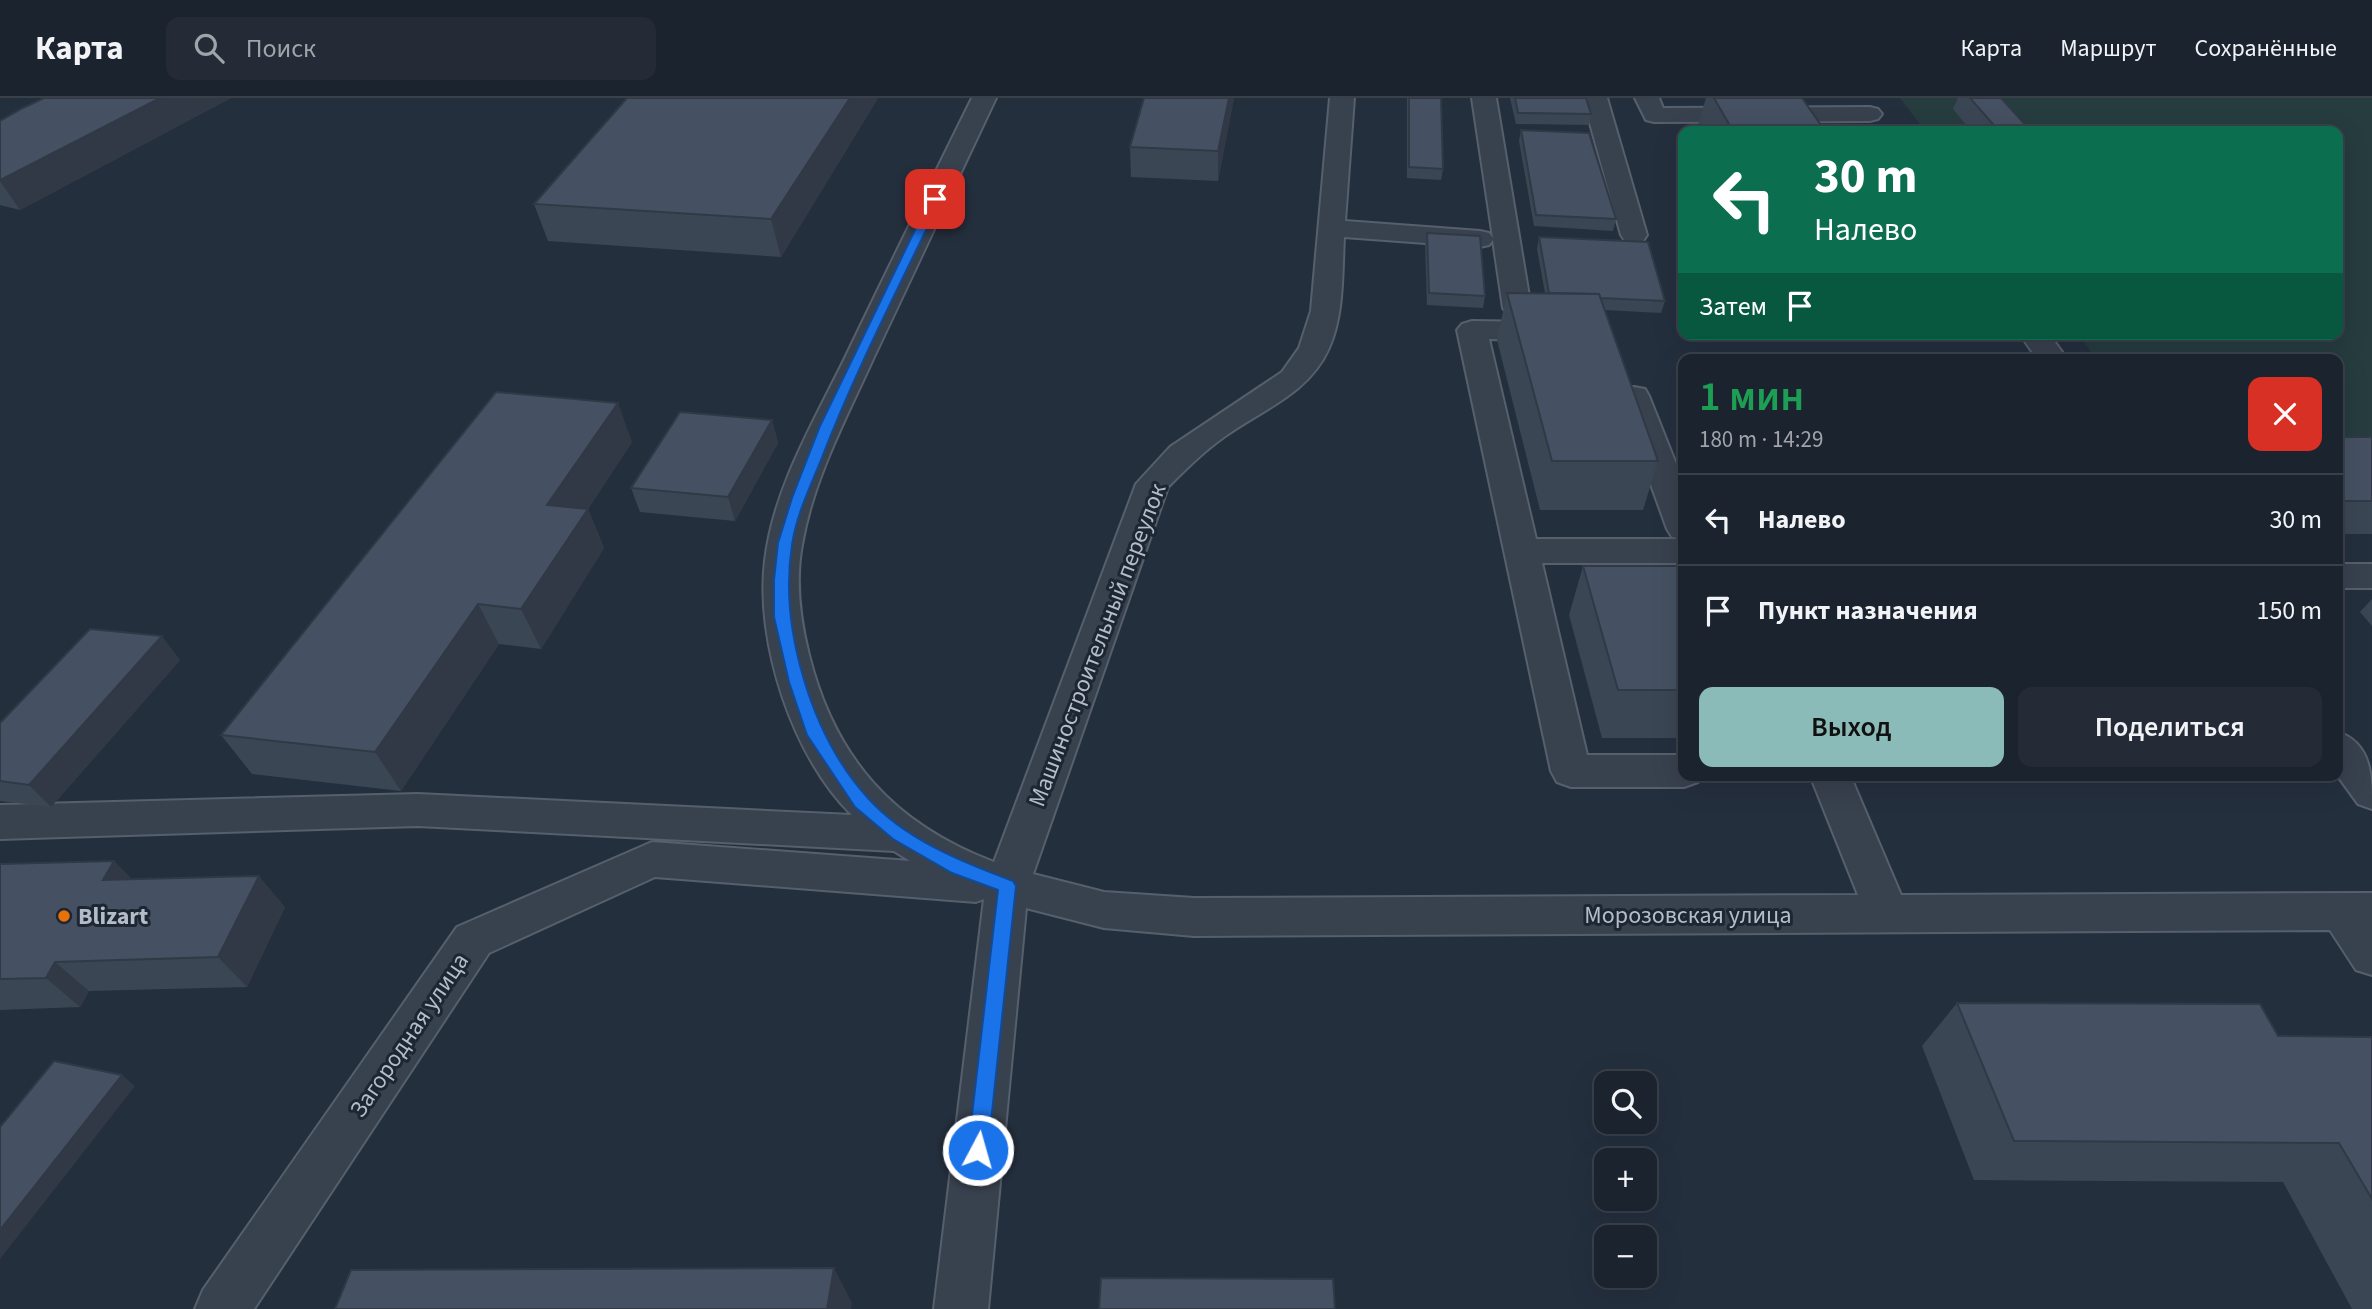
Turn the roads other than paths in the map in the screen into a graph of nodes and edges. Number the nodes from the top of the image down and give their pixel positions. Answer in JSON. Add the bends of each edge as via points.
{"nodes":[{"id":1,"x":984,"y":98,"type":"edge"},
{"id":2,"x":1342,"y":98,"type":"edge"},
{"id":3,"x":1484,"y":98,"type":"edge"},
{"id":4,"x":1595,"y":98,"type":"edge"},
{"id":5,"x":1647,"y":98,"type":"edge"},
{"id":6,"x":1870,"y":114,"type":"edge"},
{"id":7,"x":1330,"y":228,"type":"junction"},
{"id":8,"x":1634,"y":235,"type":"dead end"},
{"id":9,"x":1506,"y":241,"type":"junction"},
{"id":10,"x":1517,"y":308,"type":"edge"},
{"id":11,"x":1583,"y":331,"type":"edge"},
{"id":12,"x":1624,"y":369,"type":"edge"},
{"id":13,"x":1678,"y":513,"type":"edge"},
{"id":14,"x":1520,"y":551,"type":"junction"},
{"id":15,"x":1678,"y":551,"type":"edge"},
{"id":16,"x":2343,"y":576,"type":"edge"},
{"id":17,"x":2372,"y":576,"type":"edge"},
{"id":18,"x":2343,"y":754,"type":"edge"},
{"id":19,"x":1678,"y":771,"type":"edge"},
{"id":20,"x":1832,"y":781,"type":"edge"},
{"id":21,"x":2372,"y":793,"type":"edge"},
{"id":22,"x":0,"y":822,"type":"edge"},
{"id":23,"x":899,"y":834,"type":"junction"},
{"id":24,"x":1007,"y":886,"type":"junction"},
{"id":25,"x":2357,"y":911,"type":"edge"},
{"id":26,"x":1886,"y":913,"type":"junction"},
{"id":27,"x":2372,"y":956,"type":"edge"},
{"id":28,"x":222,"y":1309,"type":"edge"},
{"id":29,"x":961,"y":1309,"type":"edge"}],
"edges":[{"from":1,"to":23,"type":"street","via":[[827,426],[785,543],[782,617],[816,735],[861,802]]},
{"from":2,"to":7,"type":"street","name":"Машиностроительный переулок"},
{"from":3,"to":9,"type":"street","via":[[1502,132]]},
{"from":4,"to":8,"type":"street","via":[[1591,132]]},
{"from":5,"to":6,"type":"street","via":[[1654,115]]},
{"from":7,"to":9,"type":"street"},
{"from":7,"to":24,"type":"street","name":"Машиностроительный переулок","via":[[1325,311],[1314,349],[1293,378],[1214,429],[1181,454],[1153,484]]},
{"from":9,"to":10,"type":"street"},
{"from":11,"to":14,"type":"street","via":[[1472,330]]},
{"from":12,"to":13,"type":"street"},
{"from":14,"to":15,"type":"street"},
{"from":14,"to":19,"type":"street","via":[[1571,771]]},
{"from":16,"to":17,"type":"street"},
{"from":18,"to":21,"type":"street"},
{"from":20,"to":26,"type":"street"},
{"from":22,"to":23,"type":"street","via":[[418,810]]},
{"from":23,"to":24,"type":"street","via":[[958,868]]},
{"from":24,"to":26,"type":"street","name":"Морозовская улица","via":[[1102,910],[1194,918]]},
{"from":24,"to":28,"type":"street","name":"Загородная улица","via":[[652,859],[474,940]]},
{"from":24,"to":29,"type":"street","name":"Машиностроительный переулок"},
{"from":25,"to":26,"type":"street","name":"Морозовская улица"},
{"from":25,"to":27,"type":"street"}]}
